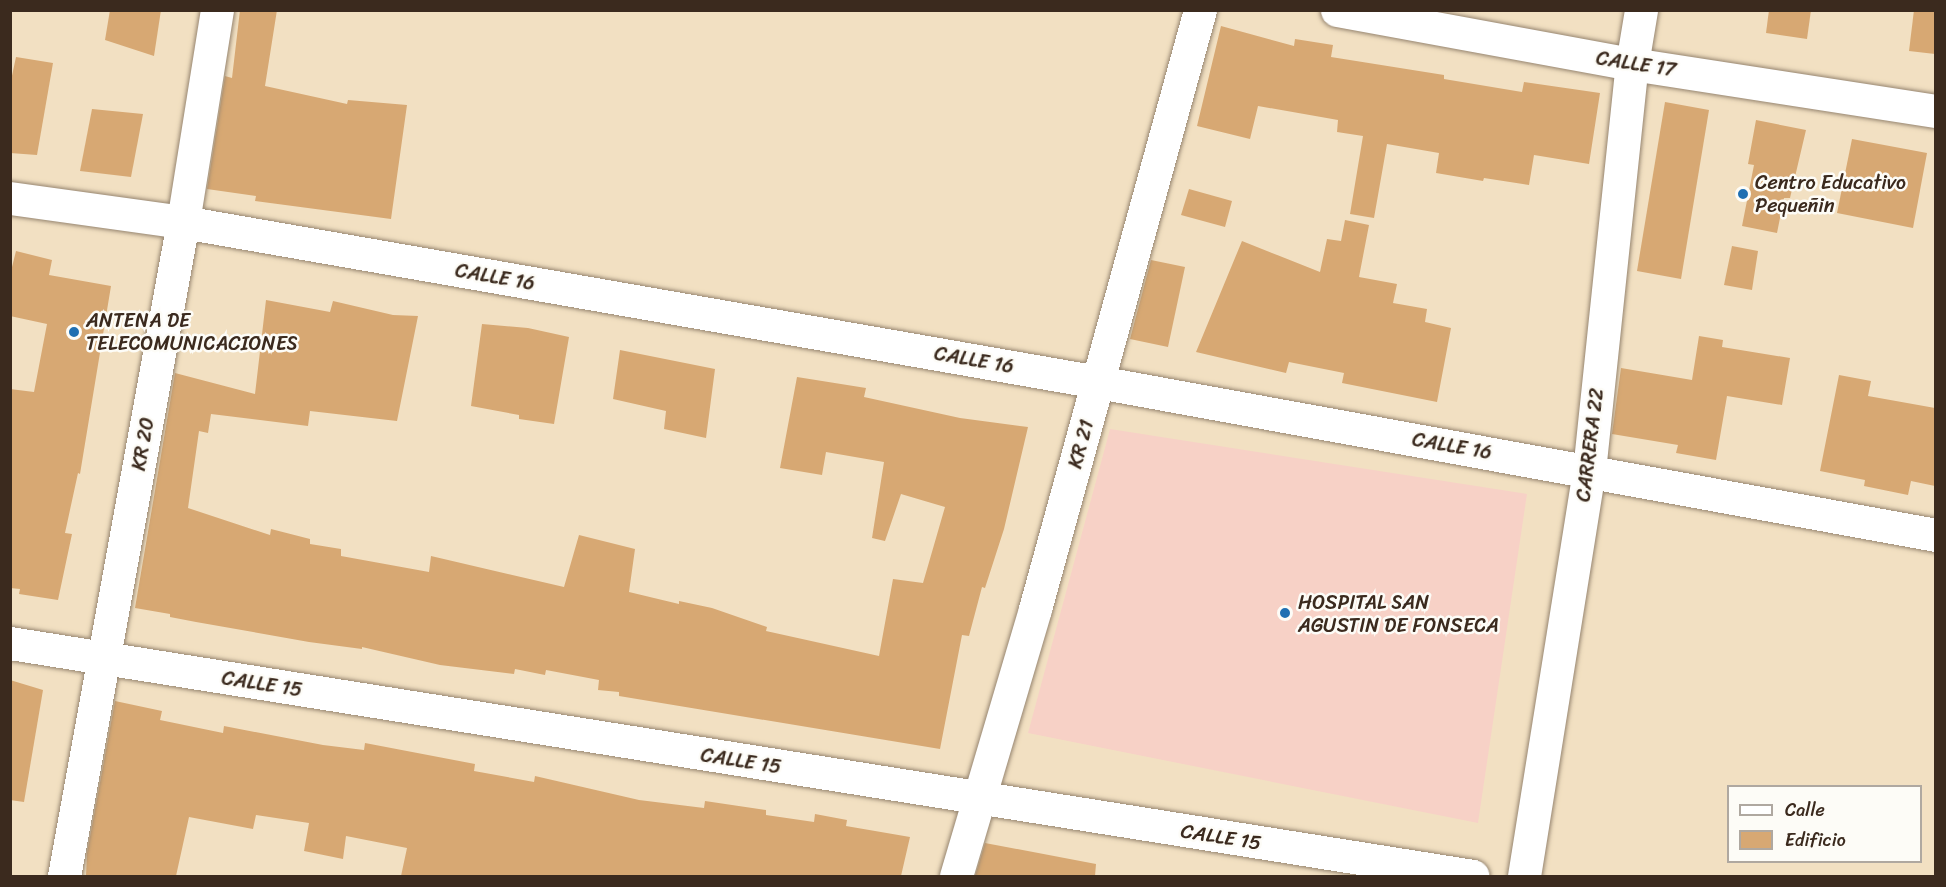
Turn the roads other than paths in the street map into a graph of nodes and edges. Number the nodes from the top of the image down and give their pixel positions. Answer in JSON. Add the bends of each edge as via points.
{"nodes":[{"id":1,"x":217,"y":10,"type":"edge"},
{"id":2,"x":1200,"y":10,"type":"edge"},
{"id":3,"x":1337,"y":10,"type":"edge"},
{"id":4,"x":1641,"y":10,"type":"edge"},
{"id":5,"x":1632,"y":64,"type":"junction"},
{"id":6,"x":1935,"y":111,"type":"edge"},
{"id":7,"x":10,"y":198,"type":"edge"},
{"id":8,"x":183,"y":222,"type":"junction"},
{"id":9,"x":1098,"y":382,"type":"junction"},
{"id":10,"x":1589,"y":471,"type":"junction"},
{"id":11,"x":1935,"y":535,"type":"edge"},
{"id":12,"x":10,"y":643,"type":"edge"},
{"id":13,"x":104,"y":658,"type":"junction"},
{"id":14,"x":979,"y":799,"type":"junction"},
{"id":15,"x":64,"y":876,"type":"edge"},
{"id":16,"x":956,"y":876,"type":"edge"},
{"id":17,"x":1473,"y":876,"type":"edge"},
{"id":18,"x":1524,"y":876,"type":"edge"}],
"edges":[{"from":1,"to":8,"type":"street","name":"KR 20"},
{"from":2,"to":9,"type":"street","name":"KR 21"},
{"from":3,"to":5,"type":"street","name":"CALLE 17"},
{"from":4,"to":5,"type":"street","name":"CARRERA 22"},
{"from":5,"to":6,"type":"street","name":"CALLE 17"},
{"from":5,"to":10,"type":"street","name":"CARRERA 22"},
{"from":7,"to":8,"type":"street","name":"CALLE 16"},
{"from":8,"to":9,"type":"street","name":"CALLE 16"},
{"from":8,"to":13,"type":"street","name":"KR 20"},
{"from":9,"to":10,"type":"street","name":"CALLE 16"},
{"from":9,"to":14,"type":"street","name":"KR 21"},
{"from":10,"to":11,"type":"street","name":"CALLE 16"},
{"from":10,"to":18,"type":"street","name":"CARRERA 22"},
{"from":12,"to":13,"type":"street","name":"CALLE 15"},
{"from":13,"to":14,"type":"street","name":"CALLE 15"},
{"from":13,"to":15,"type":"street","name":"KR 20"},
{"from":14,"to":16,"type":"street","name":"KR 21"},
{"from":14,"to":17,"type":"street","name":"CALLE 15"}]}
